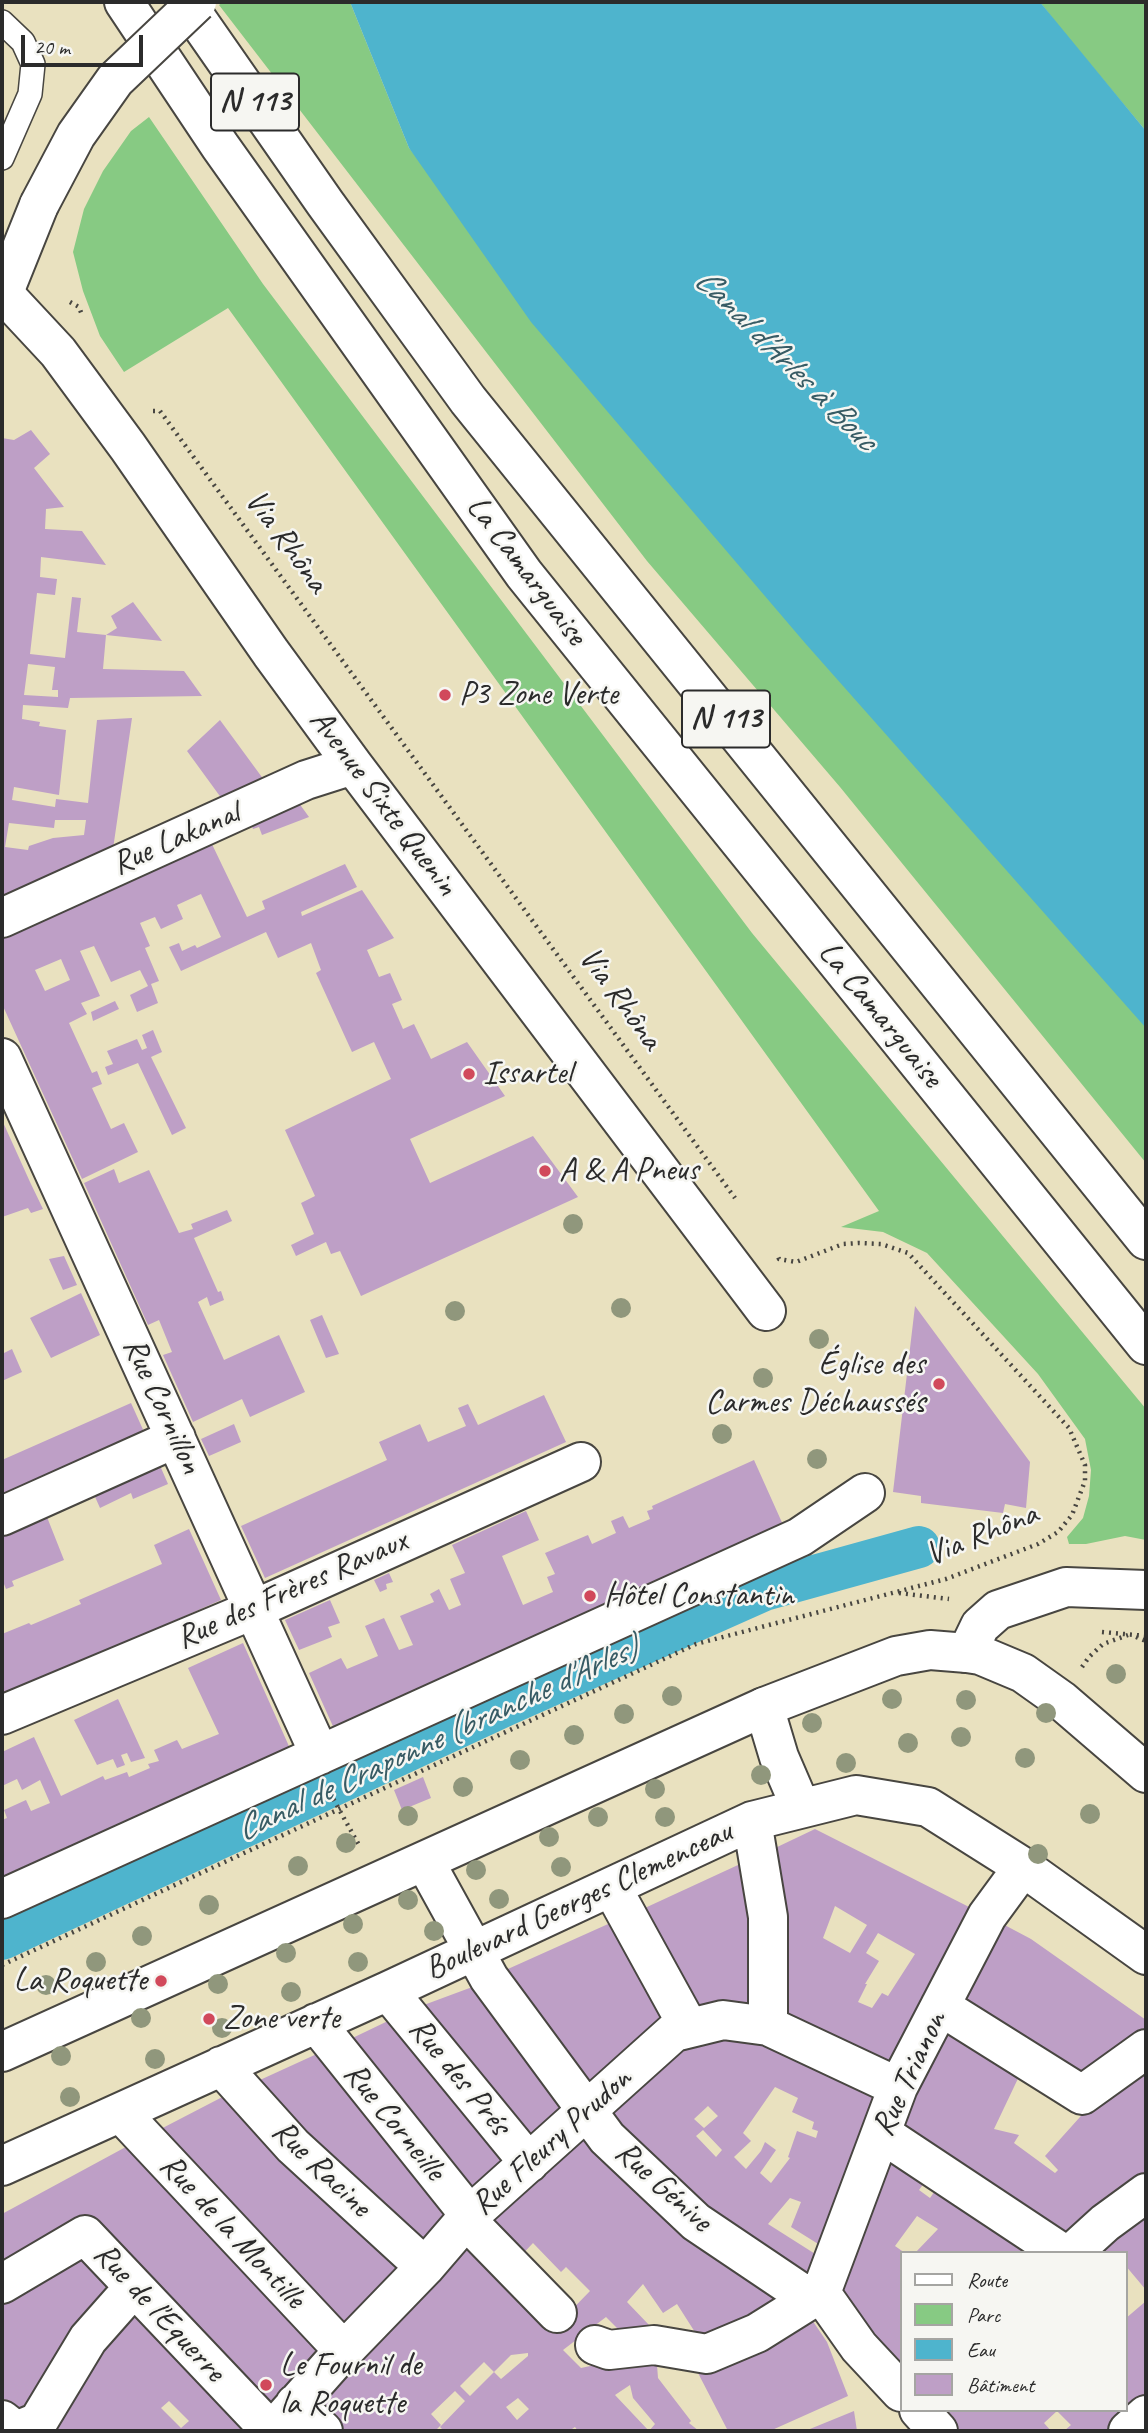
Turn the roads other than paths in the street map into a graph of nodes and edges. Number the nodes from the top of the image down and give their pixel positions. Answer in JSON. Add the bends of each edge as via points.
{"nodes":[{"id":1,"x":124,"y":2,"type":"edge"},
{"id":2,"x":185,"y":2,"type":"edge"},
{"id":3,"x":197,"y":2,"type":"edge"},
{"id":4,"x":2,"y":22,"type":"edge"},
{"id":5,"x":2,"y":158,"type":"edge"},
{"id":6,"x":2,"y":295,"type":"edge"},
{"id":7,"x":353,"y":765,"type":"junction"},
{"id":8,"x":2,"y":918,"type":"edge"},
{"id":9,"x":2,"y":1058,"type":"edge"},
{"id":10,"x":1143,"y":1235,"type":"edge"},
{"id":11,"x":766,"y":1311,"type":"dead end"},
{"id":12,"x":1146,"y":1345,"type":"edge"},
{"id":13,"x":176,"y":1438,"type":"junction"},
{"id":14,"x":581,"y":1462,"type":"dead end"},
{"id":15,"x":864,"y":1493,"type":"dead end"},
{"id":16,"x":2,"y":1516,"type":"edge"},
{"id":17,"x":1146,"y":1590,"type":"edge"},
{"id":18,"x":255,"y":1609,"type":"junction"},
{"id":19,"x":967,"y":1653,"type":"junction"},
{"id":20,"x":764,"y":1707,"type":"junction"},
{"id":21,"x":2,"y":1715,"type":"edge"},
{"id":22,"x":324,"y":1773,"type":"junction"},
{"id":23,"x":1146,"y":1773,"type":"edge"},
{"id":24,"x":801,"y":1808,"type":"junction"},
{"id":25,"x":752,"y":1821,"type":"junction"},
{"id":26,"x":425,"y":1862,"type":"junction"},
{"id":27,"x":1023,"y":1867,"type":"junction"},
{"id":28,"x":612,"y":1888,"type":"junction"},
{"id":29,"x":2,"y":1899,"type":"edge"},
{"id":30,"x":473,"y":1950,"type":"junction"},
{"id":31,"x":1146,"y":1955,"type":"edge"},
{"id":32,"x":388,"y":1991,"type":"junction"},
{"id":33,"x":940,"y":2006,"type":"junction"},
{"id":34,"x":316,"y":2023,"type":"junction"},
{"id":35,"x":768,"y":2026,"type":"junction"},
{"id":36,"x":690,"y":2028,"type":"junction"},
{"id":37,"x":1146,"y":2049,"type":"edge"},
{"id":38,"x":2,"y":2052,"type":"edge"},
{"id":39,"x":221,"y":2066,"type":"junction"},
{"id":40,"x":898,"y":2087,"type":"junction"},
{"id":41,"x":585,"y":2111,"type":"junction"},
{"id":42,"x":121,"y":2113,"type":"junction"},
{"id":43,"x":881,"y":2133,"type":"junction"},
{"id":44,"x":529,"y":2163,"type":"junction"},
{"id":45,"x":2,"y":2166,"type":"edge"},
{"id":46,"x":1146,"y":2193,"type":"edge"},
{"id":47,"x":468,"y":2217,"type":"junction"},
{"id":48,"x":1059,"y":2251,"type":"edge"},
{"id":49,"x":1074,"y":2251,"type":"edge"},
{"id":50,"x":425,"y":2267,"type":"junction"},
{"id":51,"x":2,"y":2284,"type":"edge"},
{"id":52,"x":134,"y":2287,"type":"junction"},
{"id":53,"x":821,"y":2292,"type":"junction"},
{"id":54,"x":557,"y":2313,"type":"dead end"},
{"id":55,"x":595,"y":2345,"type":"dead end"},
{"id":56,"x":344,"y":2351,"type":"junction"},
{"id":57,"x":900,"y":2391,"type":"edge"},
{"id":58,"x":905,"y":2412,"type":"edge"},
{"id":59,"x":921,"y":2412,"type":"edge"},
{"id":60,"x":1146,"y":2415,"type":"edge"},
{"id":61,"x":2,"y":2420,"type":"edge"},
{"id":62,"x":279,"y":2422,"type":"edge"},
{"id":63,"x":16,"y":2431,"type":"edge"},
{"id":64,"x":323,"y":2431,"type":"edge"},
{"id":65,"x":898,"y":2431,"type":"edge"},
{"id":66,"x":938,"y":2431,"type":"edge"},
{"id":67,"x":1128,"y":2431,"type":"edge"}],
"edges":[{"from":1,"to":12,"type":"main road","name":"La Camarguaise","number":"N 113","via":[[220,146],[524,574]]},
{"from":2,"to":10,"type":"main road","name":"La Camarguaise","number":"N 113","via":[[468,400]]},
{"from":3,"to":6,"type":"main road","bridge":true,"via":[[115,80],[76,135],[39,205]]},
{"from":4,"to":5,"type":"lane","via":[[23,42],[33,64],[30,94]]},
{"from":6,"to":7,"type":"main road","name":"Avenue Sixte Quenin","via":[[58,352]]},
{"from":7,"to":8,"type":"main road","name":"Rue Lakanal","via":[[306,780]]},
{"from":7,"to":11,"type":"main road","name":"Avenue Sixte Quenin"},
{"from":9,"to":13,"type":"main road","name":"Rue Cornillon"},
{"from":13,"to":16,"type":"main road"},
{"from":13,"to":18,"type":"main road","name":"Rue Cornillon"},
{"from":14,"to":18,"type":"main road","name":"Rue des Frères Ravaux"},
{"from":15,"to":22,"type":"main road","via":[[800,1537]]},
{"from":17,"to":19,"type":"main road","via":[[1066,1587],[998,1610],[980,1626]]},
{"from":18,"to":21,"type":"main road","name":"Rue des Frères Ravaux"},
{"from":18,"to":22,"type":"main road","name":"Rue Cornillon"},
{"from":19,"to":20,"type":"main road","via":[[930,1650],[896,1656]]},
{"from":19,"to":23,"type":"main road","via":[[1023,1673]]},
{"from":20,"to":24,"type":"main road"},
{"from":20,"to":26,"type":"main road"},
{"from":22,"to":29,"type":"main road"},
{"from":24,"to":25,"type":"main road","name":"Boulevard Georges Clemenceau"},
{"from":24,"to":27,"type":"main road","name":"Boulevard Georges Clemenceau","via":[[856,1795],[928,1807]]},
{"from":25,"to":28,"type":"main road","name":"Boulevard Georges Clemenceau"},
{"from":25,"to":35,"type":"main road","via":[[768,1917]]},
{"from":26,"to":30,"type":"main road","name":"Rue Génive"},
{"from":26,"to":38,"type":"main road"},
{"from":27,"to":31,"type":"main road","name":"Boulevard Georges Clemenceau"},
{"from":27,"to":33,"type":"main road","name":"Rue Trianon","via":[[987,1916]]},
{"from":28,"to":30,"type":"main road","name":"Boulevard Georges Clemenceau"},
{"from":28,"to":36,"type":"main road"},
{"from":30,"to":32,"type":"main road","name":"Boulevard Georges Clemenceau"},
{"from":30,"to":41,"type":"main road","name":"Rue Génive"},
{"from":32,"to":34,"type":"main road","name":"Boulevard Georges Clemenceau"},
{"from":32,"to":44,"type":"main road","name":"Rue des Prés"},
{"from":33,"to":37,"type":"main road","via":[[1082,2095]]},
{"from":33,"to":40,"type":"main road","name":"Rue Trianon"},
{"from":34,"to":39,"type":"main road","name":"Boulevard Georges Clemenceau"},
{"from":34,"to":47,"type":"main road","name":"Rue Corneille"},
{"from":35,"to":36,"type":"main road","name":"Rue Fleury Prudon","via":[[723,2020]]},
{"from":35,"to":40,"type":"main road","name":"Rue Fleury Prudon"},
{"from":36,"to":41,"type":"main road","name":"Rue Fleury Prudon","via":[[674,2032]]},
{"from":39,"to":42,"type":"main road","name":"Boulevard Georges Clemenceau"},
{"from":39,"to":50,"type":"main road","name":"Rue Racine","via":[[293,2146]]},
{"from":40,"to":43,"type":"main road","name":"Rue Trianon"},
{"from":41,"to":44,"type":"main road","name":"Rue Fleury Prudon"},
{"from":41,"to":53,"type":"main road","name":"Rue Génive","via":[[607,2138],[696,2222],[803,2294]]},
{"from":42,"to":45,"type":"main road","name":"Boulevard Georges Clemenceau"},
{"from":42,"to":56,"type":"main road","name":"Rue de la Montille"},
{"from":43,"to":48,"type":"main road"},
{"from":43,"to":53,"type":"main road","name":"Rue Trianon"},
{"from":44,"to":47,"type":"main road","name":"Rue Fleury Prudon"},
{"from":46,"to":49,"type":"main road"},
{"from":47,"to":50,"type":"main road","name":"Rue Fleury Prudon"},
{"from":47,"to":54,"type":"main road","name":"Rue Corneille"},
{"from":50,"to":56,"type":"main road","name":"Rue Fleury Prudon"},
{"from":51,"to":52,"type":"main road","name":"Rue de l'Equerre","via":[[85,2235]]},
{"from":52,"to":62,"type":"main road","name":"Rue de l'Equerre"},
{"from":52,"to":63,"type":"main road","via":[[88,2339],[38,2422]]},
{"from":53,"to":55,"type":"main road","via":[[757,2333],[707,2354],[654,2345],[609,2350]]},
{"from":53,"to":57,"type":"main road","via":[[859,2347]]},
{"from":56,"to":62,"type":"main road","name":"Rue Fleury Prudon"},
{"from":58,"to":65,"type":"main road"},
{"from":59,"to":66,"type":"main road"},
{"from":60,"to":67,"type":"main road"},
{"from":61,"to":63,"type":"main road"},
{"from":62,"to":64,"type":"main road","name":"Rue de l'Equerre"}]}
